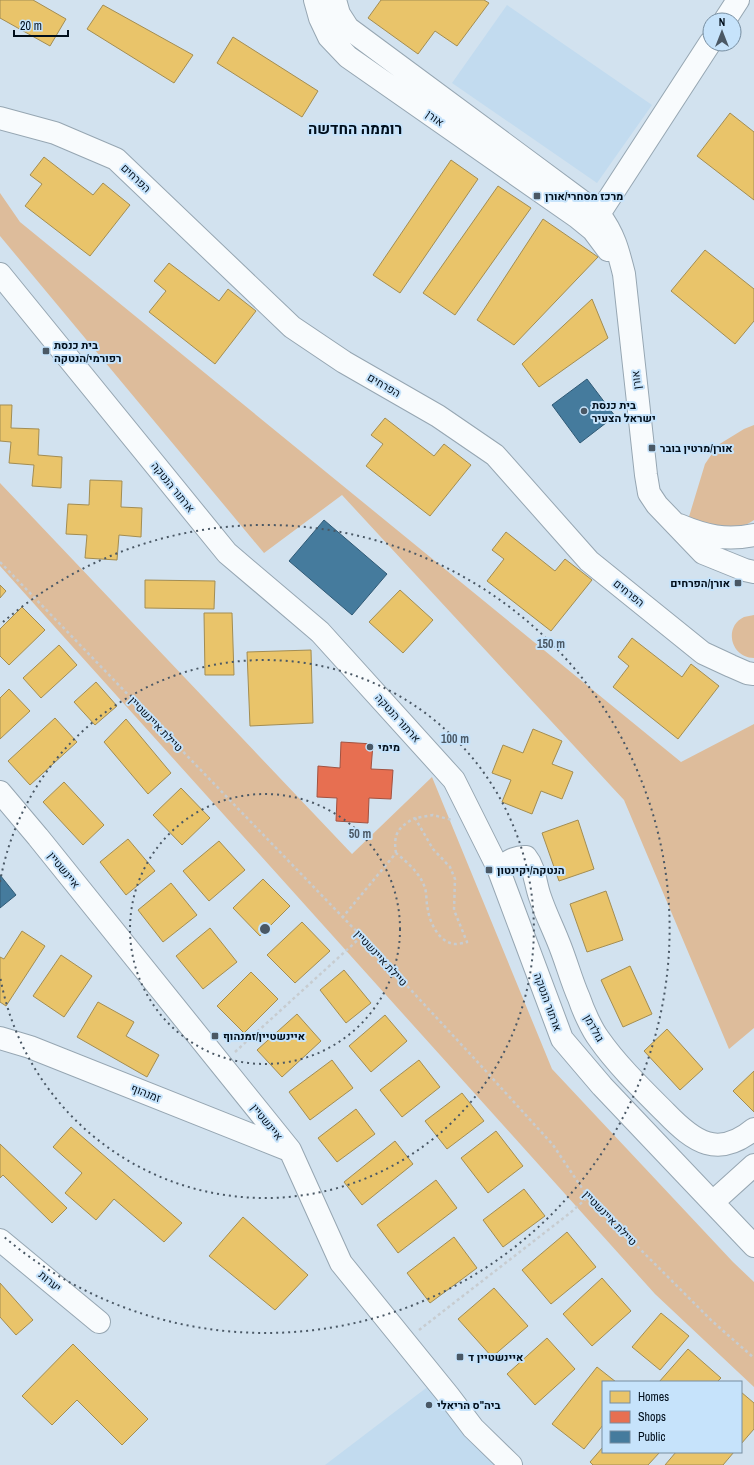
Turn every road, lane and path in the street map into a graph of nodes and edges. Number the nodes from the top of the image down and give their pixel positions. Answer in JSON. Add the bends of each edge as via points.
{"nodes":[{"id":1,"x":315,"y":0,"type":"edge"},
{"id":2,"x":335,"y":0,"type":"edge"},
{"id":3,"x":738,"y":0,"type":"edge"},
{"id":4,"x":730,"y":12,"type":"edge"},
{"id":5,"x":704,"y":52,"type":"edge"},
{"id":6,"x":0,"y":118,"type":"edge"},
{"id":7,"x":599,"y":214,"type":"junction"},
{"id":8,"x":577,"y":217,"type":"junction"},
{"id":9,"x":0,"y":274,"type":"edge"},
{"id":10,"x":624,"y":274,"type":"junction"},
{"id":11,"x":674,"y":524,"type":"junction"},
{"id":12,"x":754,"y":535,"type":"edge"},
{"id":13,"x":0,"y":562,"type":"edge"},
{"id":14,"x":754,"y":572,"type":"edge"},
{"id":15,"x":754,"y":674,"type":"edge"},
{"id":16,"x":0,"y":792,"type":"edge"},
{"id":17,"x":415,"y":818,"type":"junction"},
{"id":18,"x":454,"y":821,"type":"dead end"},
{"id":19,"x":396,"y":853,"type":"junction"},
{"id":20,"x":498,"y":868,"type":"junction"},
{"id":21,"x":342,"y":918,"type":"junction"},
{"id":22,"x":361,"y":936,"type":"junction"},
{"id":23,"x":0,"y":1038,"type":"edge"},
{"id":24,"x":221,"y":1064,"type":"junction"},
{"id":25,"x":754,"y":1129,"type":"edge"},
{"id":26,"x":290,"y":1150,"type":"junction"},
{"id":27,"x":754,"y":1166,"type":"edge"},
{"id":28,"x":588,"y":1197,"type":"junction"},
{"id":29,"x":713,"y":1202,"type":"junction"},
{"id":30,"x":0,"y":1240,"type":"edge"},
{"id":31,"x":754,"y":1246,"type":"edge"},
{"id":32,"x":99,"y":1322,"type":"dead end"},
{"id":33,"x":405,"y":1341,"type":"junction"},
{"id":34,"x":754,"y":1358,"type":"edge"},
{"id":35,"x":510,"y":1465,"type":"edge"}],
"edges":[{"from":1,"to":8,"type":"street","name":"אורן","via":[[329,37],[348,57]]},
{"from":2,"to":7,"type":"street","name":"אורן","via":[[339,14],[348,28]]},
{"from":3,"to":4,"type":"street"},
{"from":5,"to":7,"type":"street"},
{"from":6,"to":15,"type":"street","name":"הפרחים","via":[[55,133],[116,159],[292,327],[344,362],[438,416],[495,455],[589,562],[703,653],[736,669]]},
{"from":7,"to":8,"type":"street"},
{"from":7,"to":10,"type":"street","name":"אורן","via":[[616,242]]},
{"from":8,"to":10,"type":"street","name":"אורן","via":[[593,230]]},
{"from":9,"to":20,"type":"street","name":"ארתור הנטקה","via":[[227,553],[320,632],[454,780]]},
{"from":10,"to":11,"type":"street","name":"אורן","via":[[649,493]]},
{"from":11,"to":12,"type":"street","name":"אורן","via":[[715,537]]},
{"from":11,"to":14,"type":"street","name":"אורן","via":[[703,552]]},
{"from":13,"to":21,"type":"path","name":"טיילת איינשטיין"},
{"from":16,"to":24,"type":"street","name":"איינשטיין"},
{"from":17,"to":18,"type":"path","via":[[433,815]]},
{"from":17,"to":19,"type":"path","via":[[404,824],[397,832],[394,841]]},
{"from":17,"to":19,"type":"path","via":[[433,849],[450,867],[455,879],[454,910],[467,942],[456,944],[444,940],[432,925],[425,889],[419,875]]},
{"from":19,"to":21,"type":"path"},
{"from":20,"to":25,"type":"street","name":"גולדמן","via":[[520,856],[526,857],[579,1000],[598,1038],[681,1129],[699,1142],[726,1144]]},
{"from":20,"to":29,"type":"street","name":"ארתור הנטקה","via":[[562,1039],[602,1086]]},
{"from":21,"to":22,"type":"path","name":"טיילת איינשטיין"},
{"from":22,"to":24,"type":"path"},
{"from":22,"to":28,"type":"path","name":"טיילת איינשטיין","via":[[553,1145]]},
{"from":23,"to":26,"type":"street","name":"זמנהוף","via":[[30,1047]]},
{"from":24,"to":26,"type":"street","name":"איינשטיין"},
{"from":26,"to":33,"type":"street","name":"איינשטיין","via":[[341,1263]]},
{"from":27,"to":29,"type":"street"},
{"from":28,"to":33,"type":"path"},
{"from":28,"to":34,"type":"path","name":"טיילת איינשטיין","via":[[712,1321]]},
{"from":29,"to":31,"type":"street","name":"ארתור הנטקה"},
{"from":30,"to":32,"type":"street","name":"יערות"},
{"from":33,"to":35,"type":"street","name":"איינשטיין","via":[[473,1428]]}]}
